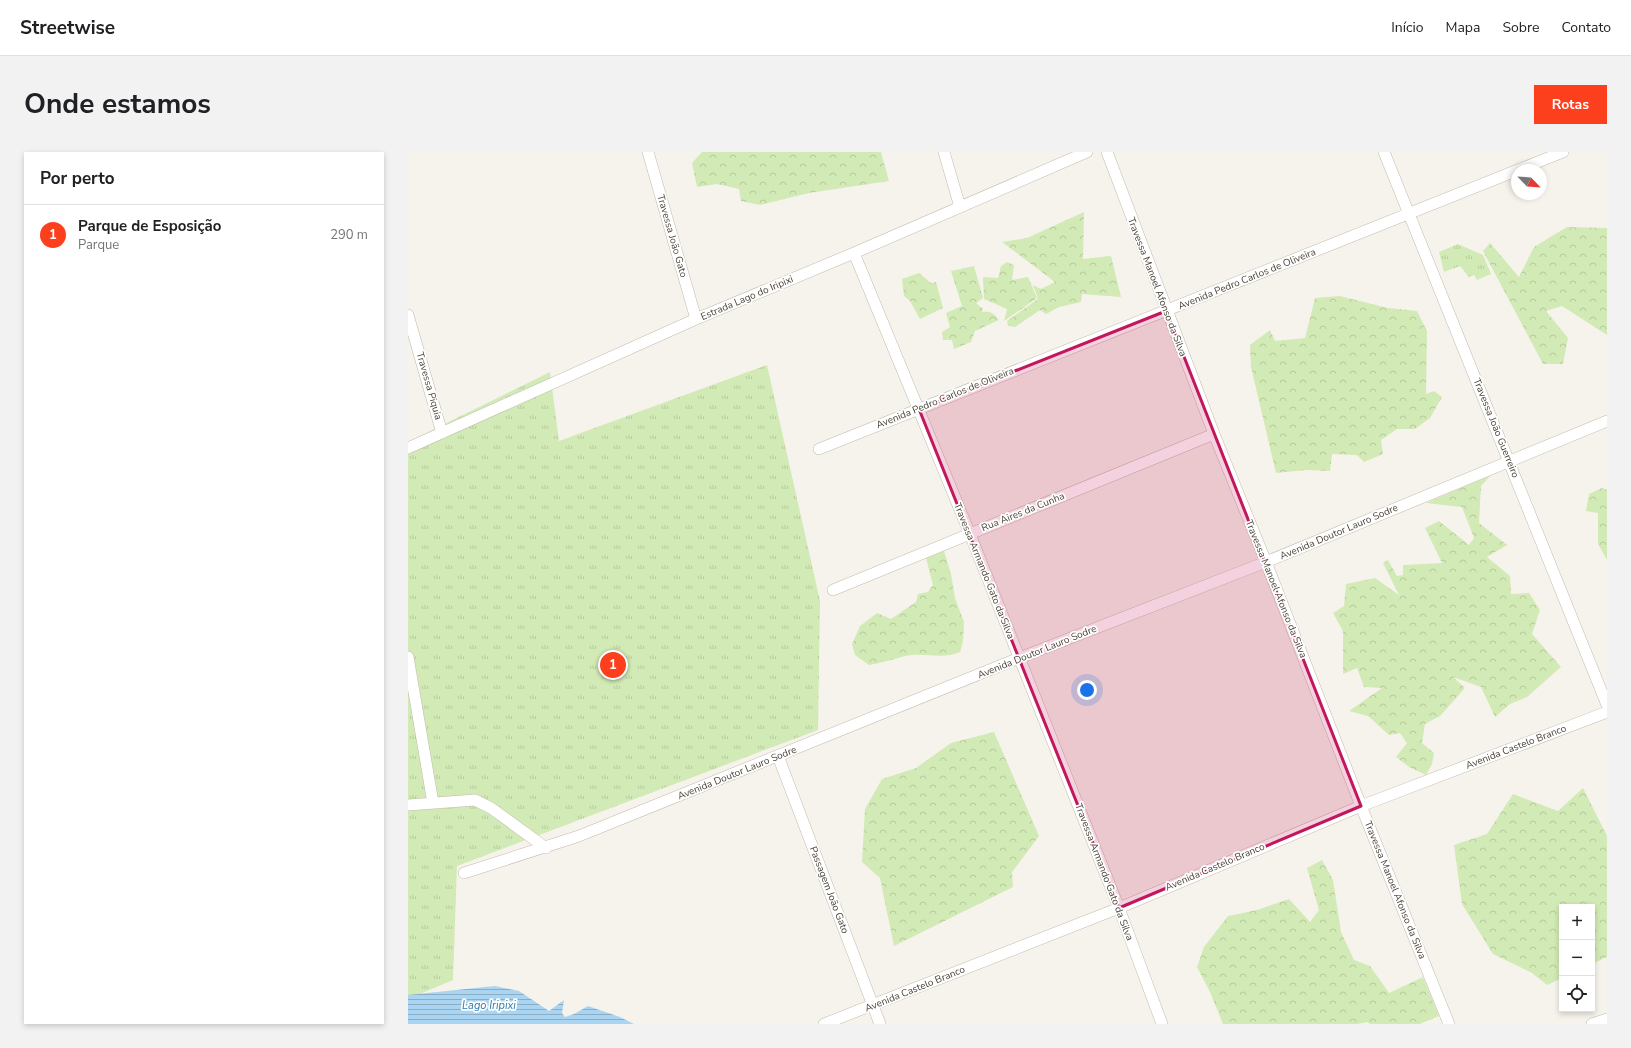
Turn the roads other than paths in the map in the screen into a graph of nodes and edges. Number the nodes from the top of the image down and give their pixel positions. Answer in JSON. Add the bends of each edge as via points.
{"nodes":[{"id":1,"x":648,"y":152,"type":"edge"},
{"id":2,"x":944,"y":152,"type":"edge"},
{"id":3,"x":1087,"y":152,"type":"edge"},
{"id":4,"x":1107,"y":152,"type":"edge"},
{"id":5,"x":1384,"y":152,"type":"edge"},
{"id":6,"x":1563,"y":152,"type":"edge"},
{"id":7,"x":960,"y":207,"type":"junction"},
{"id":8,"x":1408,"y":215,"type":"junction"},
{"id":9,"x":854,"y":253,"type":"junction"},
{"id":10,"x":1166,"y":311,"type":"junction"},
{"id":11,"x":408,"y":315,"type":"edge"},
{"id":12,"x":696,"y":319,"type":"junction"},
{"id":13,"x":918,"y":409,"type":"junction"},
{"id":14,"x":1607,"y":421,"type":"edge"},
{"id":15,"x":442,"y":433,"type":"junction"},
{"id":16,"x":1214,"y":434,"type":"junction"},
{"id":17,"x":408,"y":448,"type":"edge"},
{"id":18,"x":819,"y":449,"type":"dead end"},
{"id":19,"x":1510,"y":461,"type":"junction"},
{"id":20,"x":970,"y":534,"type":"junction"},
{"id":21,"x":1266,"y":562,"type":"junction"},
{"id":22,"x":833,"y":590,"type":"dead end"},
{"id":23,"x":408,"y":657,"type":"edge"},
{"id":24,"x":1019,"y":658,"type":"junction"},
{"id":25,"x":1607,"y":705,"type":"edge"},
{"id":26,"x":1607,"y":712,"type":"edge"},
{"id":27,"x":778,"y":756,"type":"junction"},
{"id":28,"x":433,"y":803,"type":"junction"},
{"id":29,"x":408,"y":806,"type":"edge"},
{"id":30,"x":1361,"y":806,"type":"junction"},
{"id":31,"x":546,"y":848,"type":"junction"},
{"id":32,"x":464,"y":873,"type":"dead end"},
{"id":33,"x":1119,"y":908,"type":"junction"},
{"id":34,"x":873,"y":1006,"type":"junction"},
{"id":35,"x":1607,"y":1019,"type":"edge"},
{"id":36,"x":824,"y":1024,"type":"edge"},
{"id":37,"x":880,"y":1024,"type":"edge"},
{"id":38,"x":1162,"y":1024,"type":"edge"},
{"id":39,"x":1450,"y":1024,"type":"edge"},
{"id":40,"x":1592,"y":1024,"type":"edge"}],
"edges":[{"from":1,"to":12,"type":"street","name":"Travessa João Gato"},
{"from":2,"to":7,"type":"street"},
{"from":3,"to":7,"type":"street","name":"Estrada Lago do Iripixi"},
{"from":4,"to":10,"type":"street","name":"Travessa Manoel Afonso da Silva"},
{"from":5,"to":8,"type":"street","name":"Travessa João Guerreiro"},
{"from":6,"to":8,"type":"street","name":"Avenida Pedro Carlos de Oliveira"},
{"from":7,"to":9,"type":"street","name":"Estrada Lago do Iripixi"},
{"from":8,"to":10,"type":"street","name":"Avenida Pedro Carlos de Oliveira"},
{"from":8,"to":19,"type":"street","name":"Travessa João Guerreiro"},
{"from":9,"to":12,"type":"street","name":"Estrada Lago do Iripixi"},
{"from":9,"to":13,"type":"street","name":"Travessa Armando Gato da Silva"},
{"from":10,"to":13,"type":"street","name":"Avenida Pedro Carlos de Oliveira"},
{"from":10,"to":16,"type":"street","name":"Travessa Manoel Afonso da Silva"},
{"from":11,"to":15,"type":"street","name":"Travessa Piquia"},
{"from":12,"to":15,"type":"street","name":"Estrada Lago do Iripixi"},
{"from":13,"to":18,"type":"street","name":"Avenida Pedro Carlos de Oliveira"},
{"from":13,"to":20,"type":"street","name":"Travessa Armando Gato da Silva"},
{"from":14,"to":19,"type":"street","name":"Avenida Doutor Lauro Sodre"},
{"from":15,"to":17,"type":"street","name":"Estrada Lago do Iripixi"},
{"from":16,"to":20,"type":"street","name":"Rua Aires da Cunha"},
{"from":16,"to":21,"type":"street","name":"Travessa Manoel Afonso da Silva"},
{"from":19,"to":21,"type":"street","name":"Avenida Doutor Lauro Sodre"},
{"from":19,"to":25,"type":"street","name":"Travessa João Guerreiro"},
{"from":20,"to":22,"type":"street","name":"Rua Aires da Cunha"},
{"from":20,"to":24,"type":"street","name":"Travessa Armando Gato da Silva"},
{"from":21,"to":24,"type":"street","name":"Avenida Doutor Lauro Sodre"},
{"from":21,"to":30,"type":"street","name":"Travessa Manoel Afonso da Silva"},
{"from":23,"to":28,"type":"street"},
{"from":24,"to":27,"type":"street","name":"Avenida Doutor Lauro Sodre"},
{"from":24,"to":33,"type":"street","name":"Travessa Armando Gato da Silva"},
{"from":26,"to":30,"type":"street","name":"Avenida Castelo Branco"},
{"from":27,"to":31,"type":"street","name":"Avenida Doutor Lauro Sodre"},
{"from":27,"to":34,"type":"street","name":"Passagem João Gato"},
{"from":28,"to":29,"type":"street"},
{"from":28,"to":31,"type":"street","via":[[475,800],[483,803]]},
{"from":30,"to":33,"type":"street","name":"Avenida Castelo Branco"},
{"from":30,"to":39,"type":"street","name":"Travessa Manoel Afonso da Silva"},
{"from":31,"to":32,"type":"street","name":"Avenida Doutor Lauro Sodre"},
{"from":33,"to":34,"type":"street","name":"Avenida Castelo Branco"},
{"from":33,"to":38,"type":"street","name":"Travessa Armando Gato da Silva"},
{"from":34,"to":36,"type":"street","name":"Avenida Castelo Branco"},
{"from":34,"to":37,"type":"street","name":"Passagem João Gato"},
{"from":35,"to":40,"type":"street"}]}
